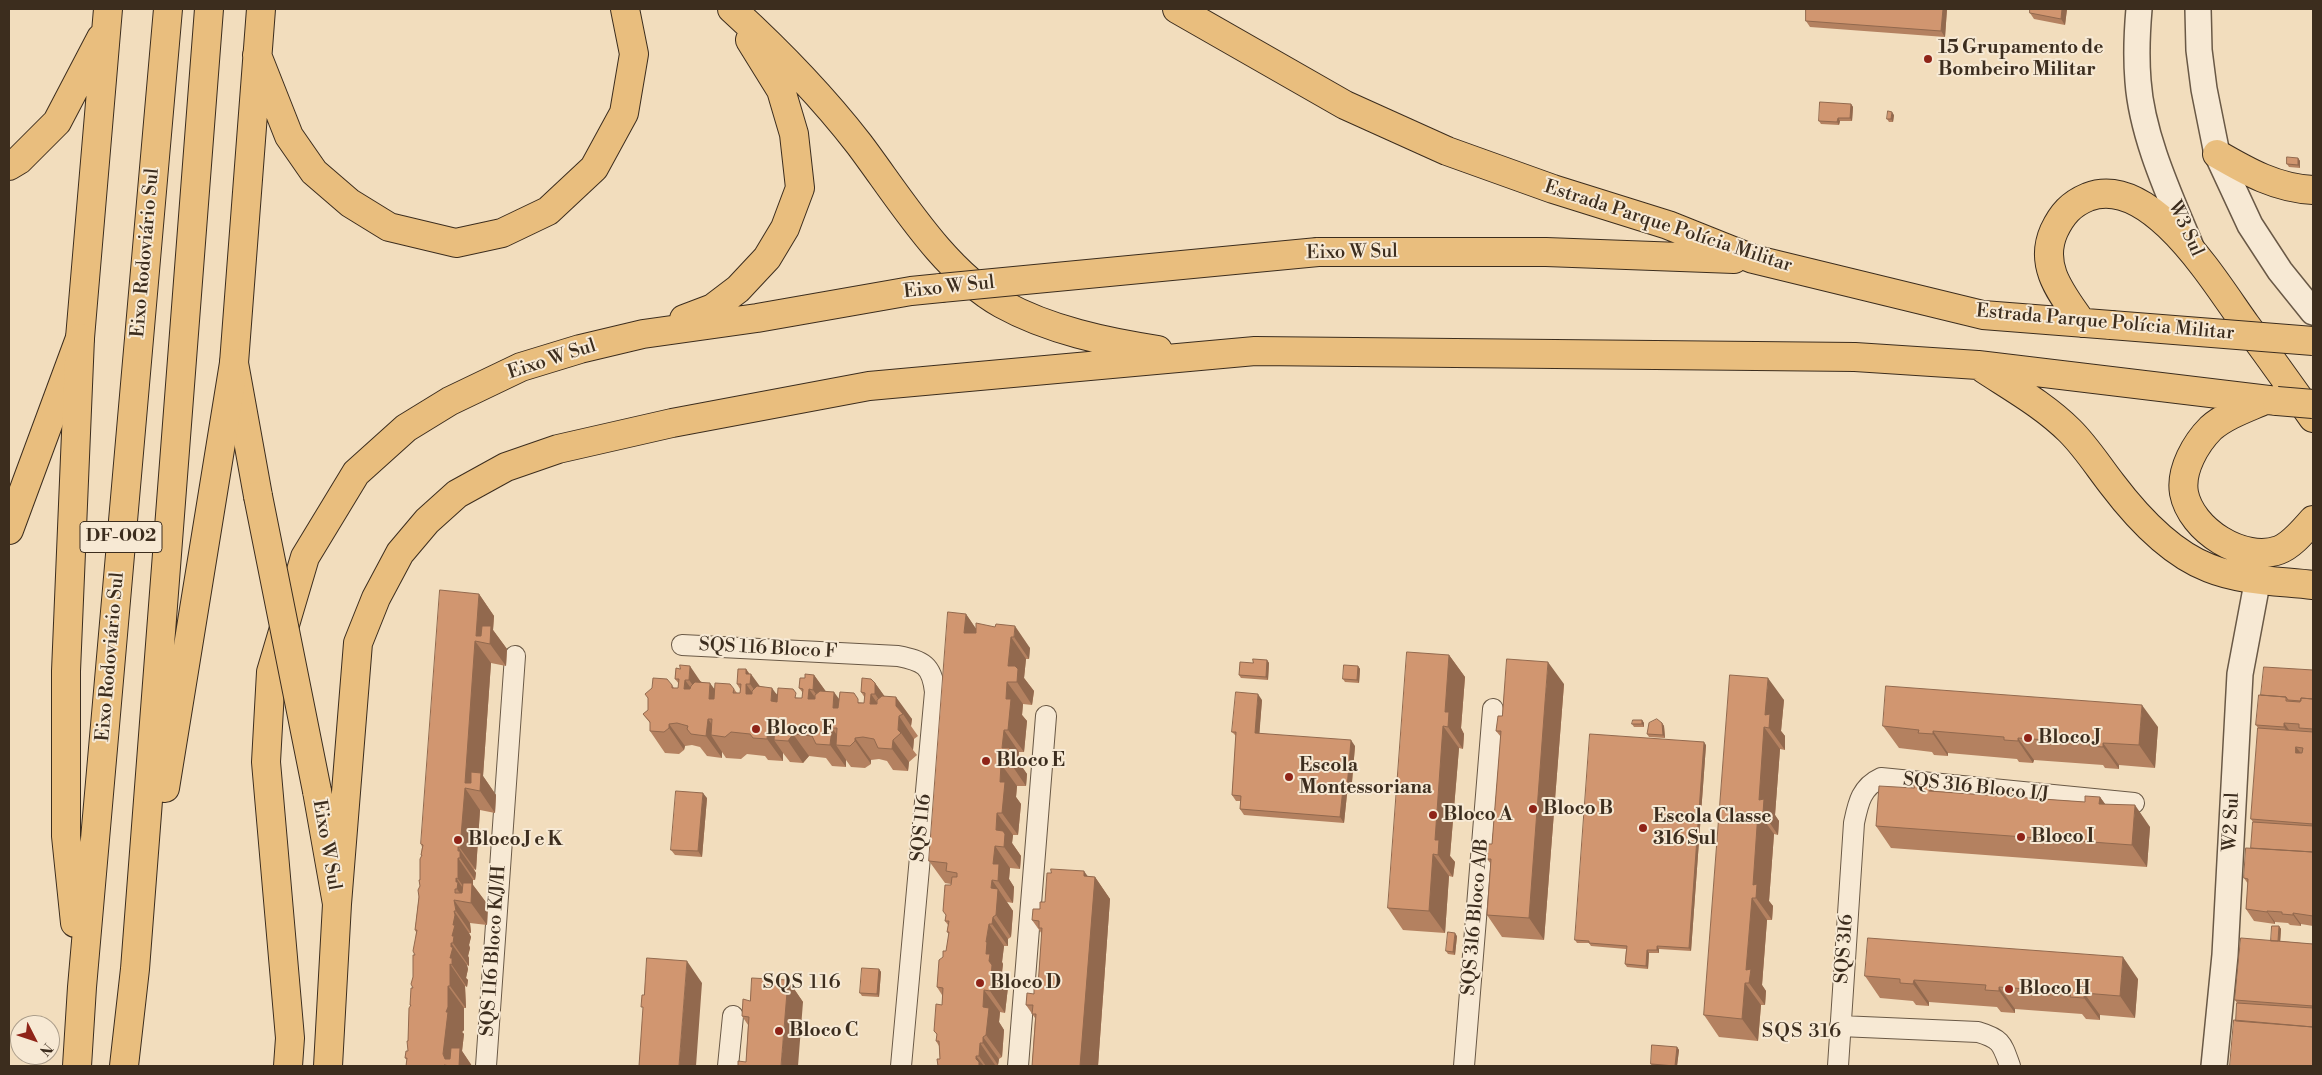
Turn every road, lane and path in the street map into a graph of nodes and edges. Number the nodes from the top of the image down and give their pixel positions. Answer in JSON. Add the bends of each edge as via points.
{"nodes":[{"id":1,"x":168,"y":9,"type":"edge"},
{"id":2,"x":209,"y":9,"type":"edge"},
{"id":3,"x":260,"y":9,"type":"edge"},
{"id":4,"x":625,"y":9,"type":"edge"},
{"id":5,"x":726,"y":9,"type":"edge"},
{"id":6,"x":732,"y":9,"type":"edge"},
{"id":7,"x":1178,"y":9,"type":"edge"},
{"id":8,"x":2139,"y":9,"type":"edge"},
{"id":9,"x":2198,"y":9,"type":"edge"},
{"id":10,"x":107,"y":18,"type":"edge"},
{"id":11,"x":257,"y":55,"type":"junction"},
{"id":12,"x":2217,"y":154,"type":"junction"},
{"id":13,"x":9,"y":166,"type":"edge"},
{"id":14,"x":2313,"y":190,"type":"edge"},
{"id":15,"x":2192,"y":250,"type":"junction"},
{"id":16,"x":1753,"y":259,"type":"junction"},
{"id":17,"x":2313,"y":312,"type":"edge"},
{"id":18,"x":2082,"y":323,"type":"junction"},
{"id":19,"x":643,"y":334,"type":"junction"},
{"id":20,"x":80,"y":338,"type":"junction"},
{"id":21,"x":2313,"y":341,"type":"edge"},
{"id":22,"x":1194,"y":356,"type":"junction"},
{"id":23,"x":234,"y":363,"type":"junction"},
{"id":24,"x":1978,"y":365,"type":"junction"},
{"id":25,"x":2272,"y":400,"type":"junction"},
{"id":26,"x":2313,"y":404,"type":"edge"},
{"id":27,"x":2313,"y":418,"type":"edge"},
{"id":28,"x":2313,"y":520,"type":"edge"},
{"id":29,"x":9,"y":530,"type":"edge"},
{"id":30,"x":2258,"y":578,"type":"junction"},
{"id":31,"x":2313,"y":585,"type":"edge"},
{"id":32,"x":682,"y":646,"type":"dead end"},
{"id":33,"x":854,"y":654,"type":"joint"},
{"id":34,"x":515,"y":656,"type":"dead end"},
{"id":35,"x":1493,"y":709,"type":"dead end"},
{"id":36,"x":1046,"y":716,"type":"dead end"},
{"id":37,"x":2134,"y":803,"type":"edge"},
{"id":38,"x":1853,"y":832,"type":"joint"},
{"id":39,"x":337,"y":904,"type":"junction"},
{"id":40,"x":135,"y":969,"type":"junction"},
{"id":41,"x":82,"y":987,"type":"junction"},
{"id":42,"x":733,"y":1016,"type":"dead end"},
{"id":43,"x":1840,"y":1026,"type":"junction"},
{"id":44,"x":78,"y":1066,"type":"edge"},
{"id":45,"x":124,"y":1066,"type":"edge"},
{"id":46,"x":288,"y":1066,"type":"edge"},
{"id":47,"x":328,"y":1066,"type":"edge"},
{"id":48,"x":486,"y":1066,"type":"edge"},
{"id":49,"x":728,"y":1066,"type":"edge"},
{"id":50,"x":901,"y":1066,"type":"edge"},
{"id":51,"x":1018,"y":1066,"type":"edge"},
{"id":52,"x":1464,"y":1066,"type":"edge"},
{"id":53,"x":1838,"y":1066,"type":"edge"},
{"id":54,"x":2010,"y":1066,"type":"edge"},
{"id":55,"x":2214,"y":1066,"type":"edge"}],
"edges":[{"from":1,"to":41,"type":"main road","name":"Eixo Rodoviário Sul","number":"DF-002"},
{"from":2,"to":40,"type":"main road","number":"DF-002"},
{"from":3,"to":11,"type":"main road"},
{"from":4,"to":11,"type":"main road","via":[[634,54],[624,113],[594,168],[548,211],[502,233],[456,243],[389,227],[350,204],[314,172],[289,136]]},
{"from":5,"to":19,"type":"main road","via":[[756,48],[781,90],[794,134],[800,188],[786,228],[772,251],[738,289],[713,308]]},
{"from":6,"to":22,"type":"main road","via":[[777,50],[822,99],[944,254],[964,275],[1002,304],[1051,324],[1125,345]]},
{"from":7,"to":16,"type":"main road","name":"Estrada Parque Polícia Militar","via":[[1345,105],[1447,151],[1552,189],[1668,225]]},
{"from":8,"to":15,"type":"street","name":"W3 Sul","via":[[2138,82],[2147,128],[2160,173]]},
{"from":9,"to":12,"type":"street","via":[[2204,89]]},
{"from":10,"to":13,"type":"main road","via":[[57,122]]},
{"from":10,"to":20,"type":"main road"},
{"from":11,"to":23,"type":"main road"},
{"from":12,"to":14,"type":"main road","via":[[2272,183]]},
{"from":12,"to":17,"type":"street","via":[[2250,225],[2280,271]]},
{"from":15,"to":18,"type":"main road","via":[[2156,215],[2127,198],[2110,194],[2078,201],[2066,210],[2058,223],[2051,239],[2048,262],[2058,288]]},
{"from":15,"to":27,"type":"main road","name":"W3 Sul"},
{"from":16,"to":18,"type":"main road","name":"Estrada Parque Polícia Militar","via":[[1983,315]]},
{"from":16,"to":19,"type":"main road","name":"Eixo W Sul","bridge":true,"via":[[1546,252],[1318,252],[911,291]]},
{"from":18,"to":21,"type":"main road","name":"Estrada Parque Polícia Militar","bridge":true},
{"from":19,"to":46,"type":"main road","name":"Eixo W Sul","via":[[522,366],[450,401],[406,428],[356,473],[305,558],[271,672],[266,762],[290,1038]]},
{"from":20,"to":29,"type":"main road"},
{"from":20,"to":41,"type":"main road","via":[[66,680],[66,836]]},
{"from":22,"to":24,"type":"main road","via":[[1265,351],[1856,356]]},
{"from":22,"to":39,"type":"main road","via":[[869,386],[682,421],[558,449],[506,467],[458,494],[427,521],[400,553],[376,598],[358,643]]},
{"from":23,"to":39,"type":"main road","name":"Eixo W Sul","bridge":true},
{"from":23,"to":40,"type":"main road"},
{"from":24,"to":25,"type":"main road"},
{"from":24,"to":30,"type":"main road","via":[[2045,409],[2070,430],[2112,485],[2163,539],[2185,556],[2227,574]]},
{"from":25,"to":26,"type":"main road","bridge":true},
{"from":25,"to":28,"type":"main road","via":[[2220,421],[2202,438],[2185,473],[2184,493],[2196,517],[2213,536],[2240,549],[2266,553],[2280,550]]},
{"from":30,"to":31,"type":"main road"},
{"from":30,"to":55,"type":"street","name":"W2 Sul","via":[[2240,674],[2225,955]]},
{"from":32,"to":33,"type":"street","name":"SQS 116 Bloco F"},
{"from":33,"to":50,"type":"street","name":"SQS 116","via":[[916,660],[926,666],[934,682]]},
{"from":34,"to":48,"type":"street","name":"SQS 116 Bloco K/J/H"},
{"from":35,"to":52,"type":"street","name":"SQS 316 Bloco A/B"},
{"from":36,"to":51,"type":"street"},
{"from":37,"to":38,"type":"street","name":"SQS 316 Bloco I/J","via":[[1880,778],[1864,790]]},
{"from":38,"to":43,"type":"street","name":"SQS 316"},
{"from":39,"to":47,"type":"main road","name":"Eixo W Sul"},
{"from":40,"to":45,"type":"main road","number":"DF-002"},
{"from":41,"to":44,"type":"main road","name":"Eixo Rodoviário Sul","number":"DF-002"},
{"from":42,"to":49,"type":"street"},
{"from":43,"to":53,"type":"street","name":"SQS 316"},
{"from":43,"to":54,"type":"street","via":[[1978,1032],[2000,1042]]}]}
